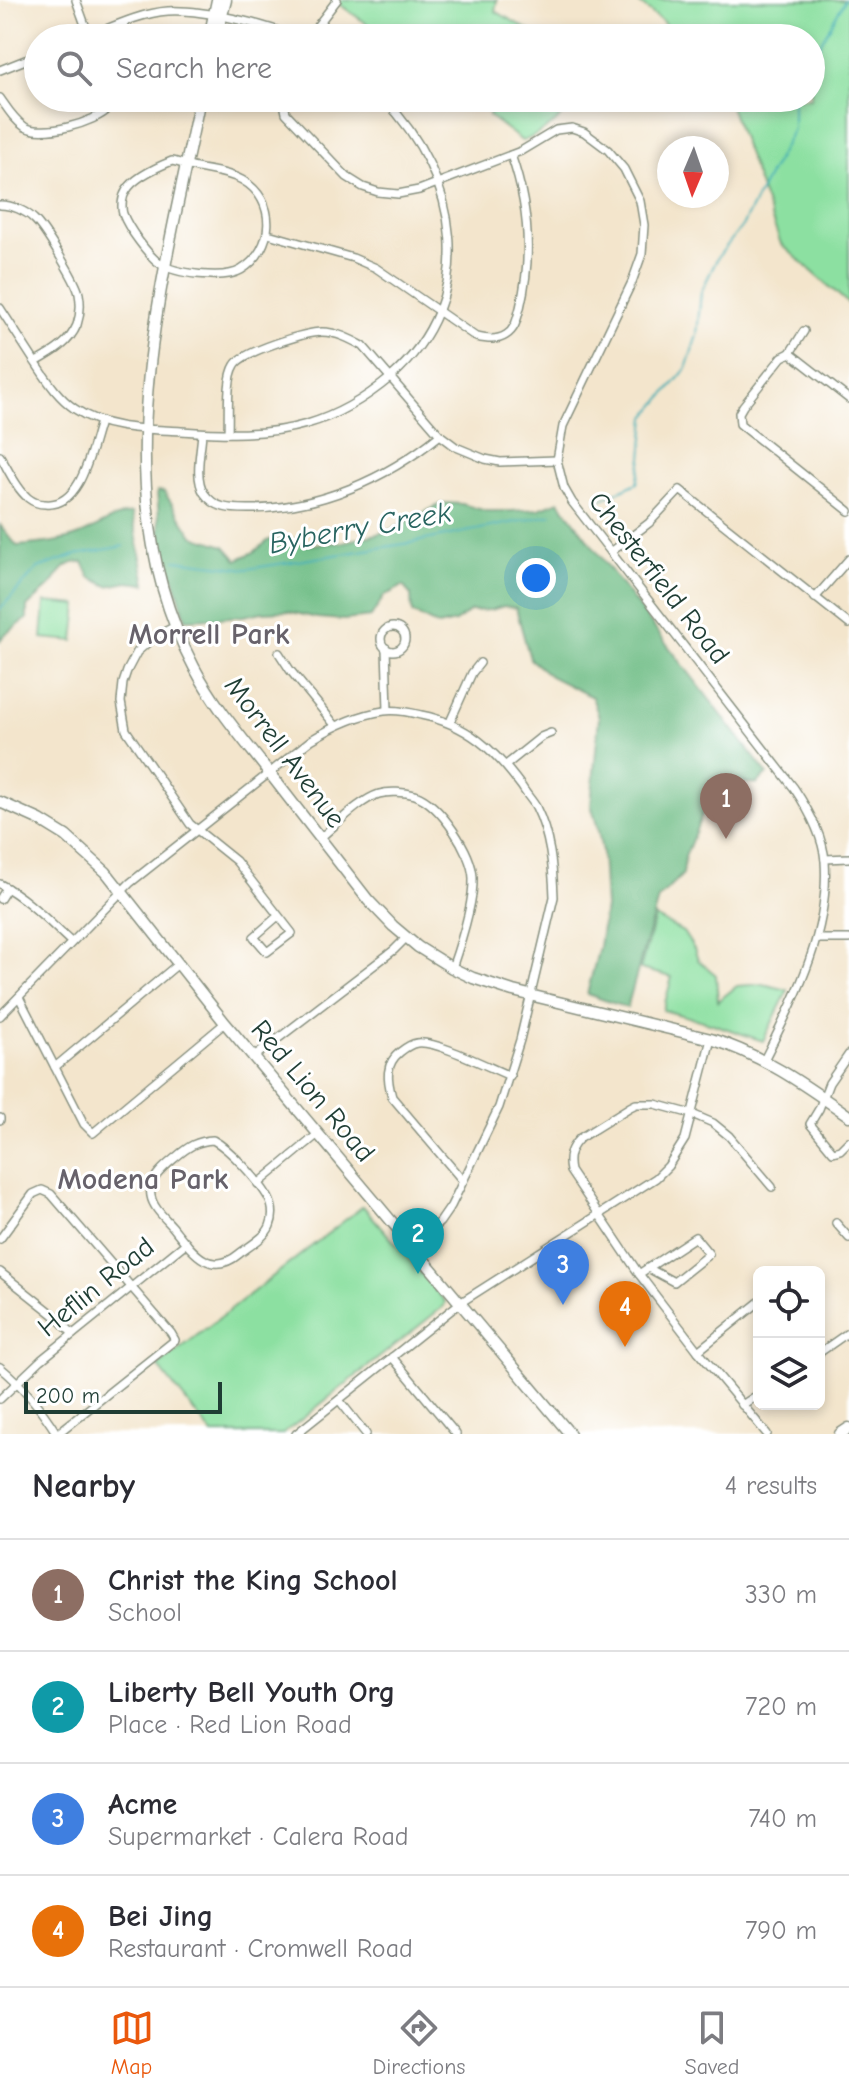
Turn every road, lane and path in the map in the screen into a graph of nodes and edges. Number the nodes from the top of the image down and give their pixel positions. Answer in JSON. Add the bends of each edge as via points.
{"nodes":[{"id":1,"x":76,"y":0,"type":"edge"},
{"id":2,"x":217,"y":0,"type":"edge"},
{"id":3,"x":226,"y":0,"type":"edge"},
{"id":4,"x":337,"y":0,"type":"edge"},
{"id":5,"x":218,"y":16,"type":"junction"},
{"id":6,"x":83,"y":24,"type":"edge"},
{"id":7,"x":123,"y":24,"type":"edge"},
{"id":8,"x":215,"y":24,"type":"edge"},
{"id":9,"x":217,"y":24,"type":"edge"},
{"id":10,"x":251,"y":24,"type":"edge"},
{"id":11,"x":319,"y":24,"type":"edge"},
{"id":12,"x":24,"y":61,"type":"edge"},
{"id":13,"x":0,"y":70,"type":"edge"},
{"id":14,"x":0,"y":98,"type":"edge"},
{"id":15,"x":103,"y":112,"type":"edge"},
{"id":16,"x":197,"y":112,"type":"edge"},
{"id":17,"x":286,"y":112,"type":"edge"},
{"id":18,"x":397,"y":112,"type":"edge"},
{"id":19,"x":511,"y":155,"type":"junction"},
{"id":20,"x":187,"y":166,"type":"junction"},
{"id":21,"x":439,"y":183,"type":"junction"},
{"id":22,"x":0,"y":205,"type":"edge"},
{"id":23,"x":268,"y":234,"type":"junction"},
{"id":24,"x":165,"y":267,"type":"junction"},
{"id":25,"x":0,"y":308,"type":"edge"},
{"id":26,"x":438,"y":311,"type":"junction"},
{"id":27,"x":10,"y":324,"type":"junction"},
{"id":28,"x":0,"y":330,"type":"edge"},
{"id":29,"x":804,"y":331,"type":"dead end"},
{"id":30,"x":790,"y":353,"type":"junction"},
{"id":31,"x":36,"y":362,"type":"junction"},
{"id":32,"x":390,"y":377,"type":"junction"},
{"id":33,"x":849,"y":399,"type":"edge"},
{"id":34,"x":100,"y":422,"type":"junction"},
{"id":35,"x":146,"y":429,"type":"junction"},
{"id":36,"x":202,"y":433,"type":"junction"},
{"id":37,"x":228,"y":433,"type":"junction"},
{"id":38,"x":440,"y":435,"type":"junction"},
{"id":39,"x":0,"y":456,"type":"edge"},
{"id":40,"x":557,"y":460,"type":"junction"},
{"id":41,"x":849,"y":511,"type":"edge"},
{"id":42,"x":611,"y":552,"type":"junction"},
{"id":43,"x":849,"y":559,"type":"edge"},
{"id":44,"x":815,"y":598,"type":"junction"},
{"id":45,"x":849,"y":624,"type":"edge"},
{"id":46,"x":176,"y":626,"type":"junction"},
{"id":47,"x":386,"y":648,"type":"dead end"},
{"id":48,"x":279,"y":653,"type":"dead end"},
{"id":49,"x":480,"y":663,"type":"dead end"},
{"id":50,"x":388,"y":710,"type":"junction"},
{"id":51,"x":450,"y":722,"type":"junction"},
{"id":52,"x":335,"y":725,"type":"junction"},
{"id":53,"x":551,"y":733,"type":"dead end"},
{"id":54,"x":506,"y":765,"type":"junction"},
{"id":55,"x":270,"y":773,"type":"junction"},
{"id":56,"x":0,"y":802,"type":"edge"},
{"id":57,"x":198,"y":830,"type":"junction"},
{"id":58,"x":320,"y":838,"type":"junction"},
{"id":59,"x":849,"y":858,"type":"edge"},
{"id":60,"x":825,"y":859,"type":"junction"},
{"id":61,"x":3,"y":886,"type":"edge"},
{"id":62,"x":121,"y":892,"type":"junction"},
{"id":63,"x":0,"y":899,"type":"edge"},
{"id":64,"x":278,"y":916,"type":"junction"},
{"id":65,"x":406,"y":938,"type":"junction"},
{"id":66,"x":817,"y":939,"type":"junction"},
{"id":67,"x":849,"y":939,"type":"edge"},
{"id":68,"x":71,"y":942,"type":"junction"},
{"id":69,"x":178,"y":964,"type":"junction"},
{"id":70,"x":452,"y":968,"type":"junction"},
{"id":71,"x":531,"y":995,"type":"junction"},
{"id":72,"x":19,"y":997,"type":"junction"},
{"id":73,"x":0,"y":1016,"type":"edge"},
{"id":74,"x":225,"y":1023,"type":"junction"},
{"id":75,"x":711,"y":1039,"type":"junction"},
{"id":76,"x":254,"y":1057,"type":"junction"},
{"id":77,"x":847,"y":1059,"type":"edge"},
{"id":78,"x":764,"y":1060,"type":"junction"},
{"id":79,"x":55,"y":1067,"type":"junction"},
{"id":80,"x":510,"y":1076,"type":"junction"},
{"id":81,"x":823,"y":1098,"type":"junction"},
{"id":82,"x":692,"y":1114,"type":"junction"},
{"id":83,"x":849,"y":1116,"type":"edge"},
{"id":84,"x":318,"y":1134,"type":"junction"},
{"id":85,"x":849,"y":1141,"type":"edge"},
{"id":86,"x":463,"y":1181,"type":"junction"},
{"id":87,"x":258,"y":1184,"type":"junction"},
{"id":88,"x":772,"y":1187,"type":"dead end"},
{"id":89,"x":599,"y":1215,"type":"junction"},
{"id":90,"x":836,"y":1223,"type":"dead end"},
{"id":91,"x":849,"y":1238,"type":"edge"},
{"id":92,"x":0,"y":1239,"type":"edge"},
{"id":93,"x":186,"y":1243,"type":"junction"},
{"id":94,"x":413,"y":1247,"type":"junction"},
{"id":95,"x":648,"y":1268,"type":"junction"},
{"id":96,"x":0,"y":1272,"type":"edge"},
{"id":97,"x":639,"y":1274,"type":"junction"},
{"id":98,"x":131,"y":1287,"type":"junction"},
{"id":99,"x":460,"y":1303,"type":"junction"},
{"id":100,"x":753,"y":1307,"type":"edge"},
{"id":101,"x":849,"y":1332,"type":"edge"},
{"id":102,"x":73,"y":1334,"type":"junction"},
{"id":103,"x":825,"y":1349,"type":"edge"},
{"id":104,"x":698,"y":1351,"type":"junction"},
{"id":105,"x":392,"y":1357,"type":"junction"},
{"id":106,"x":0,"y":1367,"type":"edge"},
{"id":107,"x":18,"y":1382,"type":"junction"},
{"id":108,"x":753,"y":1398,"type":"edge"},
{"id":109,"x":0,"y":1399,"type":"edge"},
{"id":110,"x":339,"y":1400,"type":"junction"},
{"id":111,"x":742,"y":1405,"type":"junction"},
{"id":112,"x":849,"y":1428,"type":"edge"},
{"id":113,"x":57,"y":1434,"type":"edge"},
{"id":114,"x":296,"y":1434,"type":"edge"},
{"id":115,"x":366,"y":1434,"type":"edge"},
{"id":116,"x":456,"y":1434,"type":"edge"},
{"id":117,"x":570,"y":1434,"type":"edge"},
{"id":118,"x":767,"y":1434,"type":"edge"},
{"id":119,"x":840,"y":1434,"type":"edge"}],
"edges":[{"from":1,"to":6,"type":"street"},
{"from":2,"to":5,"type":"street"},
{"from":3,"to":5,"type":"street"},
{"from":4,"to":11,"type":"street"},
{"from":5,"to":7,"type":"street","via":[[166,11]]},
{"from":5,"to":8,"type":"street"},
{"from":5,"to":9,"type":"street"},
{"from":5,"to":10,"type":"street"},
{"from":12,"to":13,"type":"street"},
{"from":14,"to":15,"type":"street","via":[[15,120],[41,132]]},
{"from":16,"to":20,"type":"street","name":"Morrell Avenue"},
{"from":17,"to":21,"type":"street","via":[[363,187],[398,194]]},
{"from":18,"to":21,"type":"street"},
{"from":19,"to":21,"type":"street"},
{"from":19,"to":26,"type":"street","via":[[525,203],[528,254],[516,324],[493,340],[476,337]]},
{"from":19,"to":40,"type":"street","via":[[556,130],[584,132],[624,169],[640,201],[644,225],[642,254],[632,282],[563,426]]},
{"from":20,"to":23,"type":"street","via":[[231,175],[250,185],[266,206]]},
{"from":20,"to":24,"type":"street","name":"Morrell Avenue"},
{"from":20,"to":24,"type":"street","via":[[164,164],[124,193],[125,218],[150,255]]},
{"from":21,"to":26,"type":"street","via":[[450,237],[448,281]]},
{"from":22,"to":31,"type":"street","via":[[35,220],[79,293],[77,324],[69,339]]},
{"from":23,"to":24,"type":"street","via":[[256,259],[234,274],[209,276]]},
{"from":23,"to":26,"type":"street","via":[[366,263]]},
{"from":24,"to":35,"type":"street","name":"Morrell Avenue"},
{"from":25,"to":27,"type":"street"},
{"from":26,"to":32,"type":"street","via":[[423,340]]},
{"from":27,"to":28,"type":"street"},
{"from":27,"to":31,"type":"street"},
{"from":29,"to":30,"type":"street"},
{"from":30,"to":33,"type":"street"},
{"from":30,"to":41,"type":"street","via":[[743,406],[740,424]]},
{"from":31,"to":34,"type":"street","via":[[65,401]]},
{"from":32,"to":37,"type":"street","via":[[358,401],[307,424]]},
{"from":32,"to":37,"type":"street","via":[[363,346],[333,333],[309,333],[255,351],[242,356],[231,375]]},
{"from":32,"to":38,"type":"street"},
{"from":34,"to":35,"type":"street"},
{"from":34,"to":39,"type":"street","via":[[78,486],[53,505],[30,500]]},
{"from":35,"to":36,"type":"street"},
{"from":35,"to":46,"type":"street","name":"Morrell Avenue","via":[[149,525]]},
{"from":36,"to":37,"type":"street"},
{"from":36,"to":38,"type":"street","via":[[202,487],[214,503],[228,509],[276,508],[334,495],[398,466]]},
{"from":38,"to":40,"type":"street","via":[[485,459]]},
{"from":40,"to":42,"type":"street","name":"Chesterfield Road","via":[[572,502]]},
{"from":42,"to":44,"type":"street","via":[[680,490]]},
{"from":42,"to":60,"type":"street","name":"Chesterfield Road","via":[[794,788],[808,809]]},
{"from":43,"to":44,"type":"street"},
{"from":44,"to":45,"type":"street"},
{"from":46,"to":55,"type":"street","name":"Morrell Avenue","via":[[215,702]]},
{"from":46,"to":57,"type":"street","via":[[137,652],[123,683],[121,711],[130,738]]},
{"from":47,"to":50,"type":"street"},
{"from":48,"to":52,"type":"street"},
{"from":49,"to":51,"type":"street"},
{"from":50,"to":51,"type":"street"},
{"from":50,"to":52,"type":"street"},
{"from":51,"to":54,"type":"street"},
{"from":52,"to":55,"type":"street"},
{"from":53,"to":54,"type":"street"},
{"from":54,"to":71,"type":"street","via":[[536,807],[553,874],[554,897]]},
{"from":55,"to":57,"type":"street"},
{"from":55,"to":58,"type":"street","name":"Morrell Avenue"},
{"from":56,"to":62,"type":"street","name":"Red Lion Road","via":[[66,836]]},
{"from":57,"to":62,"type":"street"},
{"from":57,"to":64,"type":"street","via":[[236,861]]},
{"from":58,"to":65,"type":"street","name":"Morrell Avenue","via":[[368,900]]},
{"from":58,"to":70,"type":"street","via":[[381,793],[415,795],[430,804],[462,843],[473,873]]},
{"from":59,"to":60,"type":"street"},
{"from":60,"to":66,"type":"street","name":"Chesterfield Road"},
{"from":61,"to":63,"type":"street"},
{"from":61,"to":68,"type":"street"},
{"from":62,"to":68,"type":"street"},
{"from":62,"to":69,"type":"street","name":"Red Lion Road"},
{"from":64,"to":64,"type":"street","via":[[292,933],[267,952],[254,937]]},
{"from":65,"to":70,"type":"street","name":"Morrell Avenue"},
{"from":65,"to":76,"type":"street"},
{"from":66,"to":67,"type":"street"},
{"from":66,"to":78,"type":"street","name":"Chesterfield Road"},
{"from":68,"to":72,"type":"street"},
{"from":69,"to":74,"type":"street","name":"Red Lion Road"},
{"from":69,"to":79,"type":"street"},
{"from":70,"to":71,"type":"street","name":"Morrell Avenue"},
{"from":71,"to":75,"type":"street","name":"Morrell Avenue"},
{"from":71,"to":80,"type":"street"},
{"from":72,"to":73,"type":"street"},
{"from":72,"to":79,"type":"street"},
{"from":74,"to":76,"type":"street","name":"Red Lion Road"},
{"from":74,"to":79,"type":"street","via":[[93,1133]]},
{"from":75,"to":78,"type":"street","name":"Morrell Avenue"},
{"from":75,"to":82,"type":"street"},
{"from":76,"to":84,"type":"street","name":"Red Lion Road"},
{"from":77,"to":81,"type":"street"},
{"from":78,"to":81,"type":"street","name":"Morrell Avenue"},
{"from":80,"to":86,"type":"street"},
{"from":80,"to":86,"type":"street","via":[[419,1042],[395,1055],[389,1066],[392,1097]]},
{"from":81,"to":83,"type":"street","name":"Morrell Avenue"},
{"from":81,"to":85,"type":"street","via":[[810,1124],[831,1152]]},
{"from":82,"to":88,"type":"street","via":[[720,1127]]},
{"from":82,"to":89,"type":"street","via":[[685,1139],[668,1166]]},
{"from":82,"to":89,"type":"street","via":[[636,1104],[580,1138],[569,1157],[570,1171]]},
{"from":84,"to":87,"type":"street"},
{"from":84,"to":94,"type":"street","name":"Red Lion Road"},
{"from":86,"to":94,"type":"street","via":[[440,1222]]},
{"from":87,"to":93,"type":"street","via":[[273,1210],[267,1232],[223,1263],[199,1258]]},
{"from":87,"to":93,"type":"street","via":[[213,1140],[190,1146],[159,1172],[151,1196]]},
{"from":89,"to":97,"type":"street"},
{"from":89,"to":99,"type":"street"},
{"from":90,"to":91,"type":"street"},
{"from":92,"to":98,"type":"street","via":[[33,1194],[42,1190]]},
{"from":93,"to":98,"type":"street","name":"Heflin Road"},
{"from":94,"to":99,"type":"street","name":"Red Lion Road"},
{"from":95,"to":95,"type":"street","via":[[674,1282],[709,1254],[695,1237]]},
{"from":95,"to":97,"type":"street"},
{"from":96,"to":102,"type":"street"},
{"from":97,"to":104,"type":"street"},
{"from":98,"to":102,"type":"street","name":"Heflin Road"},
{"from":98,"to":113,"type":"street","via":[[175,1340]]},
{"from":99,"to":105,"type":"street"},
{"from":99,"to":117,"type":"street","name":"Red Lion Road"},
{"from":100,"to":104,"type":"street"},
{"from":101,"to":103,"type":"street"},
{"from":102,"to":107,"type":"street","name":"Heflin Road"},
{"from":104,"to":111,"type":"street"},
{"from":105,"to":110,"type":"street"},
{"from":105,"to":116,"type":"street"},
{"from":106,"to":107,"type":"street"},
{"from":107,"to":109,"type":"street","name":"Heflin Road"},
{"from":107,"to":113,"type":"street"},
{"from":108,"to":111,"type":"street"},
{"from":110,"to":114,"type":"street"},
{"from":110,"to":115,"type":"street"},
{"from":111,"to":118,"type":"street"},
{"from":112,"to":119,"type":"street"}]}
